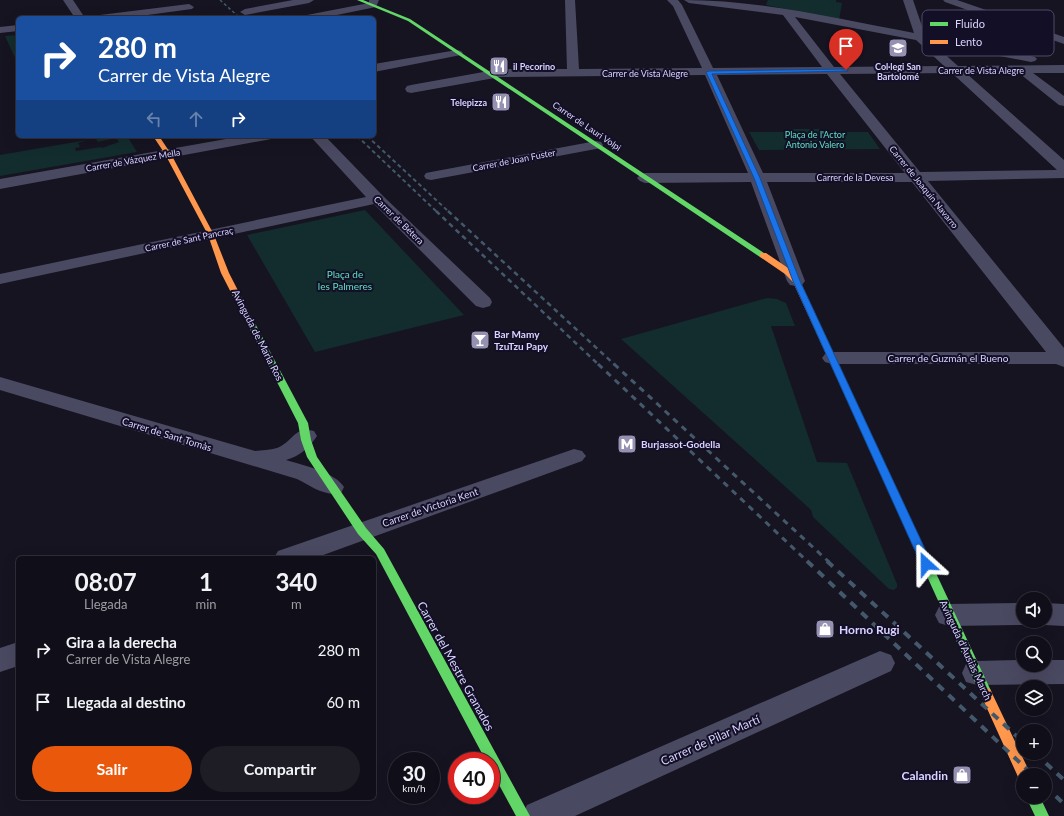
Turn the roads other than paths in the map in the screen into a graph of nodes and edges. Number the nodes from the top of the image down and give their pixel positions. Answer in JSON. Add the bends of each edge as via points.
{"nodes":[{"id":1,"x":68,"y":0,"type":"edge"},
{"id":2,"x":309,"y":0,"type":"edge"},
{"id":3,"x":360,"y":0,"type":"edge"},
{"id":4,"x":570,"y":0,"type":"edge"},
{"id":5,"x":672,"y":0,"type":"edge"},
{"id":6,"x":689,"y":0,"type":"edge"},
{"id":7,"x":908,"y":0,"type":"edge"},
{"id":8,"x":948,"y":0,"type":"edge"},
{"id":9,"x":374,"y":3,"type":"edge"},
{"id":10,"x":189,"y":6,"type":"edge"},
{"id":11,"x":976,"y":10,"type":"edge"},
{"id":12,"x":245,"y":12,"type":"dead end"},
{"id":13,"x":786,"y":12,"type":"junction"},
{"id":14,"x":79,"y":16,"type":"edge"},
{"id":15,"x":115,"y":16,"type":"edge"},
{"id":16,"x":316,"y":16,"type":"edge"},
{"id":17,"x":16,"y":28,"type":"edge"},
{"id":18,"x":0,"y":30,"type":"edge"},
{"id":19,"x":1054,"y":37,"type":"edge"},
{"id":20,"x":921,"y":39,"type":"joint"},
{"id":21,"x":1064,"y":41,"type":"edge"},
{"id":22,"x":457,"y":53,"type":"junction"},
{"id":23,"x":941,"y":56,"type":"edge"},
{"id":24,"x":1011,"y":56,"type":"edge"},
{"id":25,"x":1064,"y":66,"type":"edge"},
{"id":26,"x":376,"y":68,"type":"edge"},
{"id":27,"x":1021,"y":69,"type":"junction"},
{"id":28,"x":1064,"y":69,"type":"edge"},
{"id":29,"x":957,"y":70,"type":"junction"},
{"id":30,"x":831,"y":71,"type":"junction"},
{"id":31,"x":709,"y":72,"type":"junction"},
{"id":32,"x":573,"y":73,"type":"junction"},
{"id":33,"x":490,"y":75,"type":"junction"},
{"id":34,"x":398,"y":79,"type":"dead end"},
{"id":35,"x":410,"y":89,"type":"junction"},
{"id":36,"x":424,"y":101,"type":"dead end"},
{"id":37,"x":1064,"y":102,"type":"edge"},
{"id":38,"x":157,"y":138,"type":"edge"},
{"id":39,"x":255,"y":138,"type":"edge"},
{"id":40,"x":319,"y":138,"type":"edge"},
{"id":41,"x":596,"y":145,"type":"junction"},
{"id":42,"x":168,"y":154,"type":"junction"},
{"id":43,"x":1064,"y":168,"type":"edge"},
{"id":44,"x":1064,"y":174,"type":"edge"},
{"id":45,"x":431,"y":176,"type":"dead end"},
{"id":46,"x":916,"y":177,"type":"junction"},
{"id":47,"x":645,"y":178,"type":"junction"},
{"id":48,"x":757,"y":178,"type":"junction"},
{"id":49,"x":0,"y":184,"type":"edge"},
{"id":50,"x":377,"y":199,"type":"junction"},
{"id":51,"x":211,"y":235,"type":"junction"},
{"id":52,"x":0,"y":279,"type":"edge"},
{"id":53,"x":796,"y":281,"type":"junction"},
{"id":54,"x":483,"y":302,"type":"dead end"},
{"id":55,"x":832,"y":358,"type":"junction"},
{"id":56,"x":1063,"y":359,"type":"edge"},
{"id":57,"x":0,"y":383,"type":"edge"},
{"id":58,"x":306,"y":436,"type":"junction"},
{"id":59,"x":574,"y":456,"type":"dead end"},
{"id":60,"x":251,"y":459,"type":"junction"},
{"id":61,"x":332,"y":487,"type":"junction"},
{"id":62,"x":362,"y":531,"type":"junction"},
{"id":63,"x":293,"y":556,"type":"edge"},
{"id":64,"x":1016,"y":614,"type":"edge"},
{"id":65,"x":1052,"y":614,"type":"edge"},
{"id":66,"x":950,"y":615,"type":"junction"},
{"id":67,"x":1064,"y":615,"type":"edge"},
{"id":68,"x":16,"y":655,"type":"edge"},
{"id":69,"x":0,"y":660,"type":"edge"},
{"id":70,"x":880,"y":663,"type":"dead end"},
{"id":71,"x":1064,"y":672,"type":"edge"},
{"id":72,"x":978,"y":673,"type":"junction"},
{"id":73,"x":1021,"y":768,"type":"edge"},
{"id":74,"x":1037,"y":804,"type":"edge"},
{"id":75,"x":523,"y":816,"type":"edge"},
{"id":76,"x":540,"y":816,"type":"edge"},
{"id":77,"x":1042,"y":816,"type":"edge"}],
"edges":[{"from":1,"to":14,"type":"street"},
{"from":2,"to":12,"type":"street"},
{"from":3,"to":9,"type":"street","name":"Carrer de Lauri Volpi"},
{"from":4,"to":32,"type":"street"},
{"from":5,"to":31,"type":"street","name":"Avinguda d'Ausiàs March","via":[[677,5]]},
{"from":6,"to":13,"type":"street"},
{"from":7,"to":20,"type":"street"},
{"from":8,"to":11,"type":"street"},
{"from":9,"to":16,"type":"street"},
{"from":9,"to":22,"type":"street","name":"Carrer de Lauri Volpi","via":[[409,20]]},
{"from":10,"to":15,"type":"street"},
{"from":13,"to":20,"type":"street"},
{"from":13,"to":30,"type":"street","name":"Carrer de Joaquín Navarro"},
{"from":17,"to":18,"type":"street"},
{"from":19,"to":21,"type":"street"},
{"from":22,"to":26,"type":"street"},
{"from":22,"to":33,"type":"street","name":"Carrer de Lauri Volpi"},
{"from":23,"to":29,"type":"street"},
{"from":24,"to":25,"type":"street"},
{"from":27,"to":28,"type":"street","name":"Carrer de Vista Alegre"},
{"from":27,"to":29,"type":"street","name":"Carrer de Vista Alegre"},
{"from":27,"to":37,"type":"street"},
{"from":29,"to":30,"type":"street","name":"Carrer de Vista Alegre"},
{"from":29,"to":43,"type":"street"},
{"from":30,"to":31,"type":"street","name":"Carrer de Vista Alegre"},
{"from":30,"to":46,"type":"street","name":"Carrer de Joaquín Navarro"},
{"from":31,"to":32,"type":"street","name":"Carrer de Vista Alegre"},
{"from":31,"to":48,"type":"street","name":"Avinguda d'Ausiàs March"},
{"from":32,"to":33,"type":"street","name":"Carrer de Vista Alegre"},
{"from":33,"to":35,"type":"street","name":"Carrer de Vista Alegre"},
{"from":33,"to":41,"type":"street","name":"Carrer de Lauri Volpi"},
{"from":34,"to":35,"type":"street"},
{"from":35,"to":36,"type":"street"},
{"from":38,"to":42,"type":"street","name":"Avinguda de Maria Ros"},
{"from":39,"to":42,"type":"street","name":"Carrer de Vázquez Mella"},
{"from":40,"to":50,"type":"street","name":"Carrer de Bétera"},
{"from":41,"to":45,"type":"street","name":"Carrer de Joan Fuster"},
{"from":41,"to":47,"type":"street","name":"Carrer de Lauri Volpi"},
{"from":42,"to":49,"type":"street","name":"Carrer de Vázquez Mella"},
{"from":42,"to":51,"type":"street","name":"Avinguda de Maria Ros"},
{"from":44,"to":46,"type":"street","name":"Carrer de la Devesa"},
{"from":46,"to":48,"type":"street","name":"Carrer de la Devesa"},
{"from":46,"to":56,"type":"street","name":"Carrer de Joaquín Navarro"},
{"from":47,"to":48,"type":"street","name":"Carrer de la Devesa"},
{"from":47,"to":53,"type":"street","name":"Carrer de Lauri Volpi","via":[[788,272]]},
{"from":48,"to":53,"type":"street","name":"Avinguda d'Ausiàs March"},
{"from":50,"to":51,"type":"street","name":"Carrer de Sant Pancraç"},
{"from":50,"to":54,"type":"street","name":"Carrer de Bétera"},
{"from":51,"to":52,"type":"street","name":"Carrer de Sant Pancraç"},
{"from":51,"to":58,"type":"street","name":"Avinguda de Maria Ros","via":[[225,273],[303,423]]},
{"from":53,"to":55,"type":"street","name":"Avinguda d'Ausiàs March"},
{"from":55,"to":56,"type":"street","name":"Carrer de Guzmán el Bueno"},
{"from":55,"to":66,"type":"street","name":"Avinguda d'Ausiàs March"},
{"from":57,"to":60,"type":"street","name":"Carrer de Sant Tomàs"},
{"from":58,"to":60,"type":"street","via":[[287,454]]},
{"from":58,"to":61,"type":"street","name":"Avinguda de Maria Ros","via":[[312,457]]},
{"from":59,"to":62,"type":"street","name":"Carrer de Victoria Kent"},
{"from":60,"to":61,"type":"street","name":"Carrer de Sant Tomàs","via":[[306,474]]},
{"from":61,"to":62,"type":"street","name":"Avinguda de Maria Ros"},
{"from":62,"to":63,"type":"street","name":"Carrer de Victoria Kent"},
{"from":62,"to":75,"type":"street","name":"Carrer del Mestre Granados","via":[[380,552]]},
{"from":64,"to":66,"type":"street"},
{"from":65,"to":67,"type":"street"},
{"from":66,"to":72,"type":"street","name":"Avinguda d'Ausiàs March"},
{"from":68,"to":69,"type":"street"},
{"from":70,"to":76,"type":"street","name":"Carrer de Pilar Martí"},
{"from":71,"to":72,"type":"street"},
{"from":72,"to":73,"type":"street","name":"Avinguda d'Ausiàs March"},
{"from":74,"to":77,"type":"street"}]}
